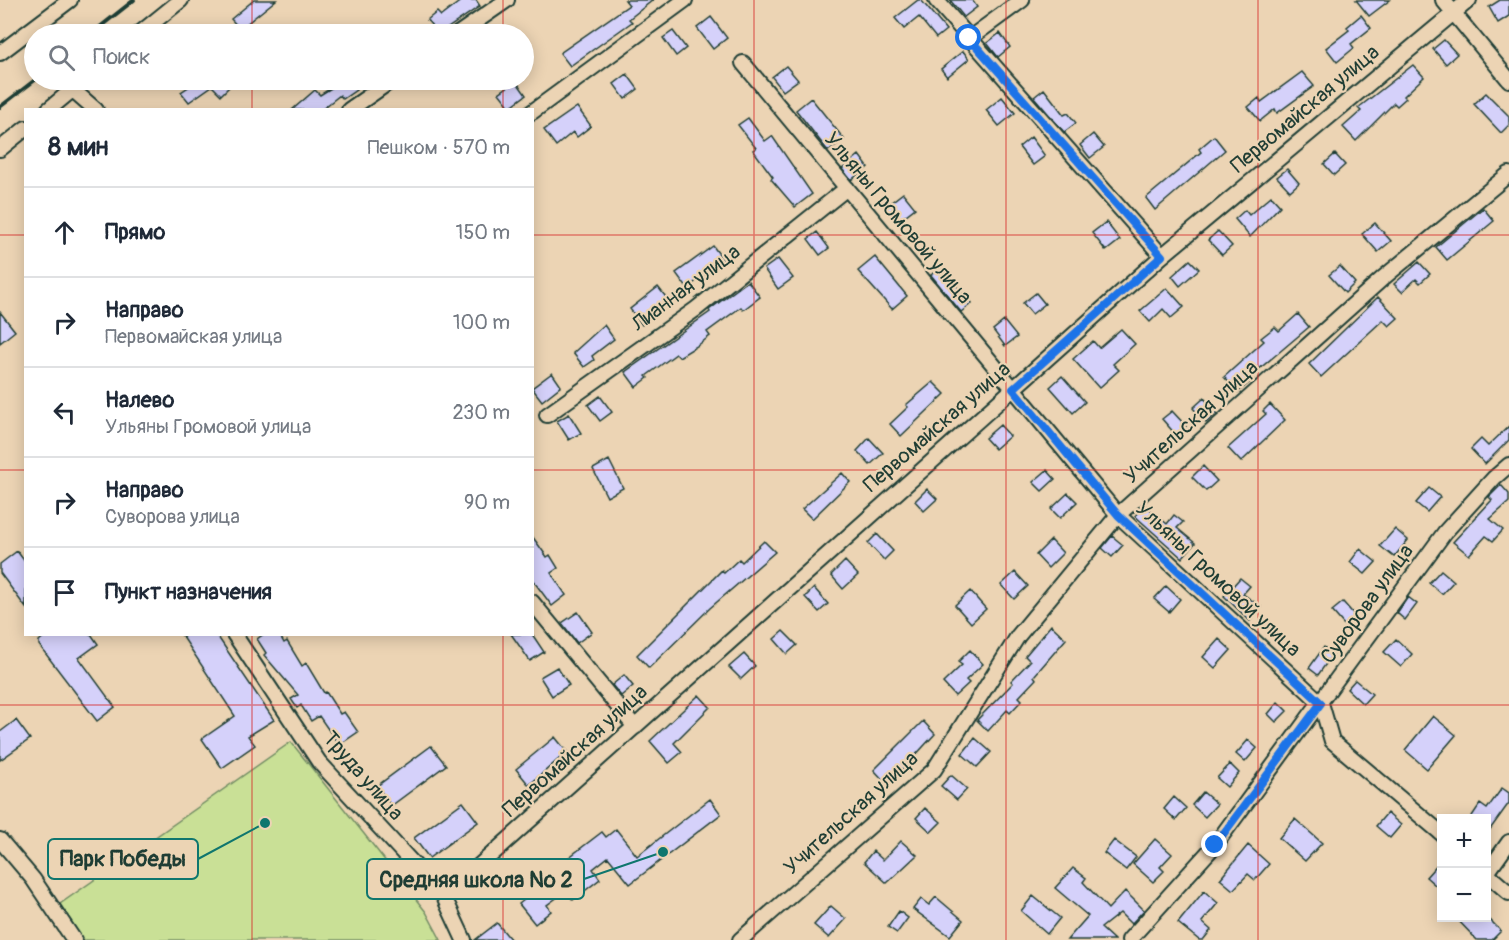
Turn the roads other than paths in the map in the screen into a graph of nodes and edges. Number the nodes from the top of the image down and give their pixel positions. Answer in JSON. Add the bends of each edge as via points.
{"nodes":[{"id":1,"x":70,"y":0,"type":"edge"},
{"id":2,"x":181,"y":0,"type":"edge"},
{"id":3,"x":507,"y":0,"type":"edge"},
{"id":4,"x":685,"y":0,"type":"edge"},
{"id":5,"x":936,"y":0,"type":"edge"},
{"id":6,"x":1022,"y":0,"type":"edge"},
{"id":7,"x":1443,"y":0,"type":"edge"},
{"id":8,"x":1469,"y":0,"type":"edge"},
{"id":9,"x":1453,"y":12,"type":"junction"},
{"id":10,"x":38,"y":24,"type":"edge"},
{"id":11,"x":151,"y":24,"type":"edge"},
{"id":12,"x":472,"y":24,"type":"edge"},
{"id":13,"x":24,"y":35,"type":"edge"},
{"id":14,"x":969,"y":38,"type":"junction"},
{"id":15,"x":0,"y":53,"type":"edge"},
{"id":16,"x":743,"y":63,"type":"dead end"},
{"id":17,"x":1509,"y":80,"type":"edge"},
{"id":18,"x":71,"y":90,"type":"edge"},
{"id":19,"x":73,"y":90,"type":"edge"},
{"id":20,"x":377,"y":90,"type":"edge"},
{"id":21,"x":50,"y":108,"type":"edge"},
{"id":22,"x":94,"y":108,"type":"edge"},
{"id":23,"x":351,"y":108,"type":"edge"},
{"id":24,"x":534,"y":111,"type":"edge"},
{"id":25,"x":24,"y":130,"type":"edge"},
{"id":26,"x":0,"y":149,"type":"edge"},
{"id":27,"x":1509,"y":174,"type":"edge"},
{"id":28,"x":847,"y":188,"type":"junction"},
{"id":29,"x":1162,"y":256,"type":"junction"},
{"id":30,"x":1013,"y":389,"type":"junction"},
{"id":31,"x":547,"y":415,"type":"dead end"},
{"id":32,"x":1509,"y":465,"type":"edge"},
{"id":33,"x":1118,"y":515,"type":"junction"},
{"id":34,"x":534,"y":604,"type":"edge"},
{"id":35,"x":235,"y":636,"type":"edge"},
{"id":36,"x":1321,"y":703,"type":"junction"},
{"id":37,"x":635,"y":727,"type":"junction"},
{"id":38,"x":1437,"y":830,"type":"edge"},
{"id":39,"x":0,"y":840,"type":"edge"},
{"id":40,"x":1509,"y":843,"type":"edge"},
{"id":41,"x":1491,"y":868,"type":"edge"},
{"id":42,"x":1491,"y":877,"type":"edge"},
{"id":43,"x":1509,"y":893,"type":"edge"},
{"id":44,"x":444,"y":897,"type":"junction"},
{"id":45,"x":74,"y":940,"type":"edge"},
{"id":46,"x":464,"y":940,"type":"edge"},
{"id":47,"x":740,"y":940,"type":"edge"},
{"id":48,"x":1129,"y":940,"type":"edge"}],
"edges":[{"from":1,"to":10,"type":"street"},
{"from":2,"to":11,"type":"street"},
{"from":3,"to":12,"type":"street"},
{"from":4,"to":24,"type":"street"},
{"from":5,"to":14,"type":"street"},
{"from":6,"to":14,"type":"street"},
{"from":7,"to":9,"type":"street"},
{"from":8,"to":9,"type":"street","name":"Первомайская улица"},
{"from":9,"to":17,"type":"street"},
{"from":9,"to":29,"type":"street","name":"Первомайская улица"},
{"from":13,"to":15,"type":"street"},
{"from":14,"to":29,"type":"street"},
{"from":16,"to":28,"type":"street","name":"Ульяны Громовой улица"},
{"from":18,"to":21,"type":"street"},
{"from":19,"to":22,"type":"street"},
{"from":20,"to":23,"type":"street"},
{"from":25,"to":26,"type":"street"},
{"from":27,"to":33,"type":"street","name":"Учительская улица","via":[[1383,278]]},
{"from":28,"to":30,"type":"street","name":"Ульяны Громовой улица"},
{"from":28,"to":31,"type":"street","name":"Лианная улица","via":[[696,309]]},
{"from":29,"to":30,"type":"street","name":"Первомайская улица"},
{"from":30,"to":33,"type":"street","name":"Ульяны Громовой улица"},
{"from":30,"to":37,"type":"street","name":"Первомайская улица"},
{"from":32,"to":36,"type":"street","name":"Суворова улица","via":[[1445,532]]},
{"from":33,"to":36,"type":"street","name":"Ульяны Громовой улица"},
{"from":33,"to":47,"type":"street","name":"Учительская улица","via":[[1018,636],[934,770]]},
{"from":34,"to":37,"type":"street"},
{"from":35,"to":44,"type":"street","name":"Труда улица","via":[[319,762]]},
{"from":36,"to":38,"type":"street","via":[[1332,741]]},
{"from":36,"to":48,"type":"street","name":"Суворова улица","via":[[1215,845]]},
{"from":37,"to":44,"type":"street","name":"Первомайская улица"},
{"from":39,"to":45,"type":"street","via":[[33,879]]},
{"from":40,"to":41,"type":"street"},
{"from":42,"to":43,"type":"street"},
{"from":44,"to":46,"type":"street","name":"Труда улица"}]}
